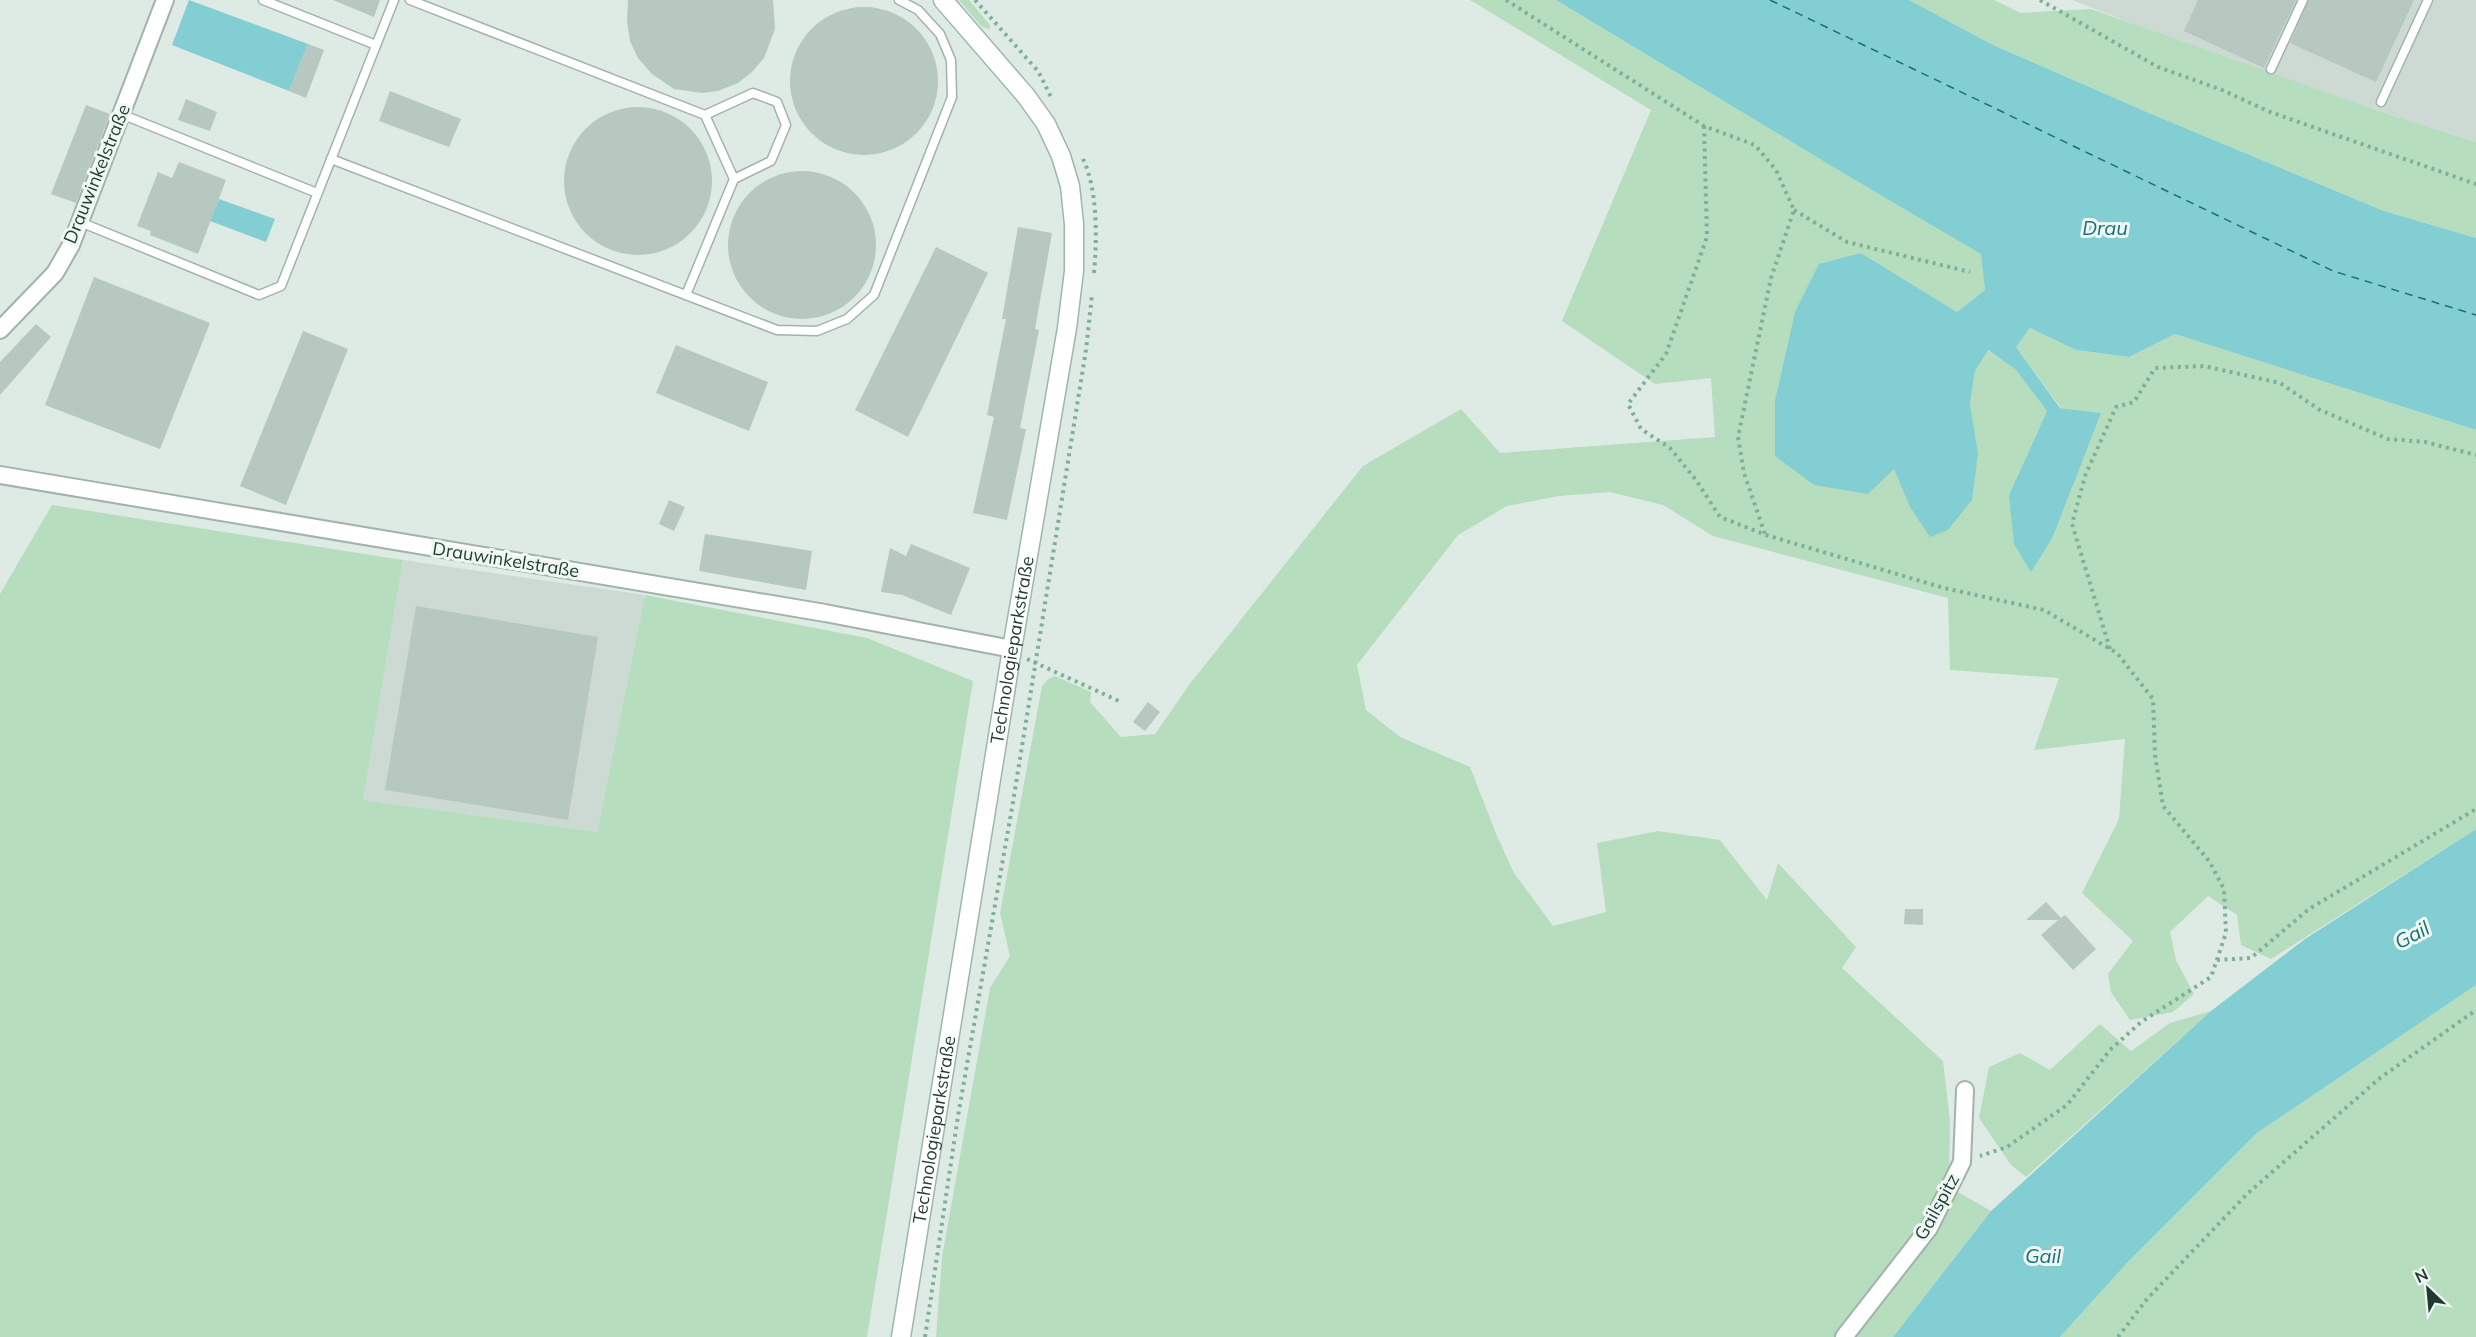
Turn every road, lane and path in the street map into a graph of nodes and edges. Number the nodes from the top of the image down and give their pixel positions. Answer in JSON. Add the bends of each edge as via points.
{"nodes":[{"id":1,"x":165,"y":0,"type":"edge"},
{"id":2,"x":263,"y":0,"type":"edge"},
{"id":3,"x":394,"y":0,"type":"edge"},
{"id":4,"x":410,"y":0,"type":"edge"},
{"id":5,"x":899,"y":0,"type":"edge"},
{"id":6,"x":943,"y":0,"type":"edge"},
{"id":7,"x":1506,"y":0,"type":"edge"},
{"id":8,"x":2040,"y":0,"type":"edge"},
{"id":9,"x":2303,"y":0,"type":"edge"},
{"id":10,"x":2428,"y":0,"type":"edge"},
{"id":11,"x":376,"y":45,"type":"junction"},
{"id":12,"x":2271,"y":69,"type":"dead end"},
{"id":13,"x":2381,"y":102,"type":"dead end"},
{"id":14,"x":121,"y":114,"type":"junction"},
{"id":15,"x":705,"y":115,"type":"junction"},
{"id":16,"x":1704,"y":126,"type":"junction"},
{"id":17,"x":331,"y":159,"type":"junction"},
{"id":18,"x":734,"y":179,"type":"junction"},
{"id":19,"x":2476,"y":184,"type":"edge"},
{"id":20,"x":317,"y":193,"type":"junction"},
{"id":21,"x":1794,"y":210,"type":"junction"},
{"id":22,"x":80,"y":222,"type":"junction"},
{"id":23,"x":1970,"y":272,"type":"dead end"},
{"id":24,"x":686,"y":295,"type":"junction"},
{"id":25,"x":0,"y":330,"type":"edge"},
{"id":26,"x":2476,"y":455,"type":"edge"},
{"id":27,"x":0,"y":475,"type":"edge"},
{"id":28,"x":1766,"y":535,"type":"junction"},
{"id":29,"x":1012,"y":649,"type":"junction"},
{"id":30,"x":2110,"y":650,"type":"junction"},
{"id":31,"x":1119,"y":701,"type":"dead end"},
{"id":32,"x":2476,"y":809,"type":"edge"},
{"id":33,"x":2217,"y":960,"type":"junction"},
{"id":34,"x":2476,"y":1010,"type":"edge"},
{"id":35,"x":1965,"y":1090,"type":"dead end"},
{"id":36,"x":1962,"y":1162,"type":"junction"},
{"id":37,"x":902,"y":1337,"type":"edge"},
{"id":38,"x":1845,"y":1337,"type":"edge"},
{"id":39,"x":2118,"y":1337,"type":"edge"}],
"edges":[{"from":1,"to":14,"type":"street","name":"Drauwinkelstraße"},
{"from":2,"to":11,"type":"lane"},
{"from":3,"to":11,"type":"lane"},
{"from":4,"to":15,"type":"lane"},
{"from":5,"to":24,"type":"lane","via":[[918,10],[940,34],[951,60],[952,97],[874,295],[847,319],[817,331],[777,330]]},
{"from":6,"to":29,"type":"street","name":"Technologieparkstraße","via":[[996,59],[1046,124],[1070,186],[1074,271]]},
{"from":7,"to":16,"type":"path"},
{"from":8,"to":19,"type":"path","via":[[2158,67],[2270,112]]},
{"from":9,"to":12,"type":"lane"},
{"from":10,"to":13,"type":"lane"},
{"from":11,"to":17,"type":"lane"},
{"from":14,"to":20,"type":"lane"},
{"from":14,"to":22,"type":"street","name":"Drauwinkelstraße"},
{"from":15,"to":18,"type":"lane"},
{"from":15,"to":18,"type":"lane","via":[[753,93],[777,102],[786,125],[771,161]]},
{"from":16,"to":21,"type":"path","via":[[1755,145],[1776,170]]},
{"from":16,"to":28,"type":"path","via":[[1707,237],[1666,354],[1628,404],[1641,429],[1670,448],[1720,517]]},
{"from":17,"to":20,"type":"lane"},
{"from":17,"to":24,"type":"lane"},
{"from":18,"to":24,"type":"lane"},
{"from":20,"to":22,"type":"lane","via":[[280,286],[259,295]]},
{"from":21,"to":23,"type":"path","via":[[1847,242]]},
{"from":21,"to":28,"type":"path","via":[[1771,278],[1738,437],[1744,474]]},
{"from":22,"to":25,"type":"street","name":"Drauwinkelstraße","via":[[55,273]]},
{"from":26,"to":30,"type":"path","via":[[2425,442],[2388,439],[2320,410],[2280,383],[2204,366],[2155,368],[2134,402],[2116,407],[2085,476],[2072,524]]},
{"from":27,"to":29,"type":"street","name":"Drauwinkelstraße","via":[[825,613]]},
{"from":28,"to":30,"type":"path","via":[[1944,588],[2044,610]]},
{"from":29,"to":31,"type":"path"},
{"from":29,"to":37,"type":"street","name":"Technologieparkstraße"},
{"from":30,"to":33,"type":"path","via":[[2153,699],[2155,755],[2163,806],[2209,861],[2223,889],[2226,933]]},
{"from":32,"to":33,"type":"path","via":[[2309,909],[2251,958]]},
{"from":33,"to":36,"type":"path","via":[[2211,977],[2140,1022],[2110,1050],[2067,1105],[2007,1148]]},
{"from":34,"to":39,"type":"path","via":[[2380,1078],[2247,1194],[2146,1299]]},
{"from":35,"to":36,"type":"street","name":"Gailspitz"},
{"from":36,"to":38,"type":"street","name":"Gailspitz","via":[[1929,1228]]}]}
